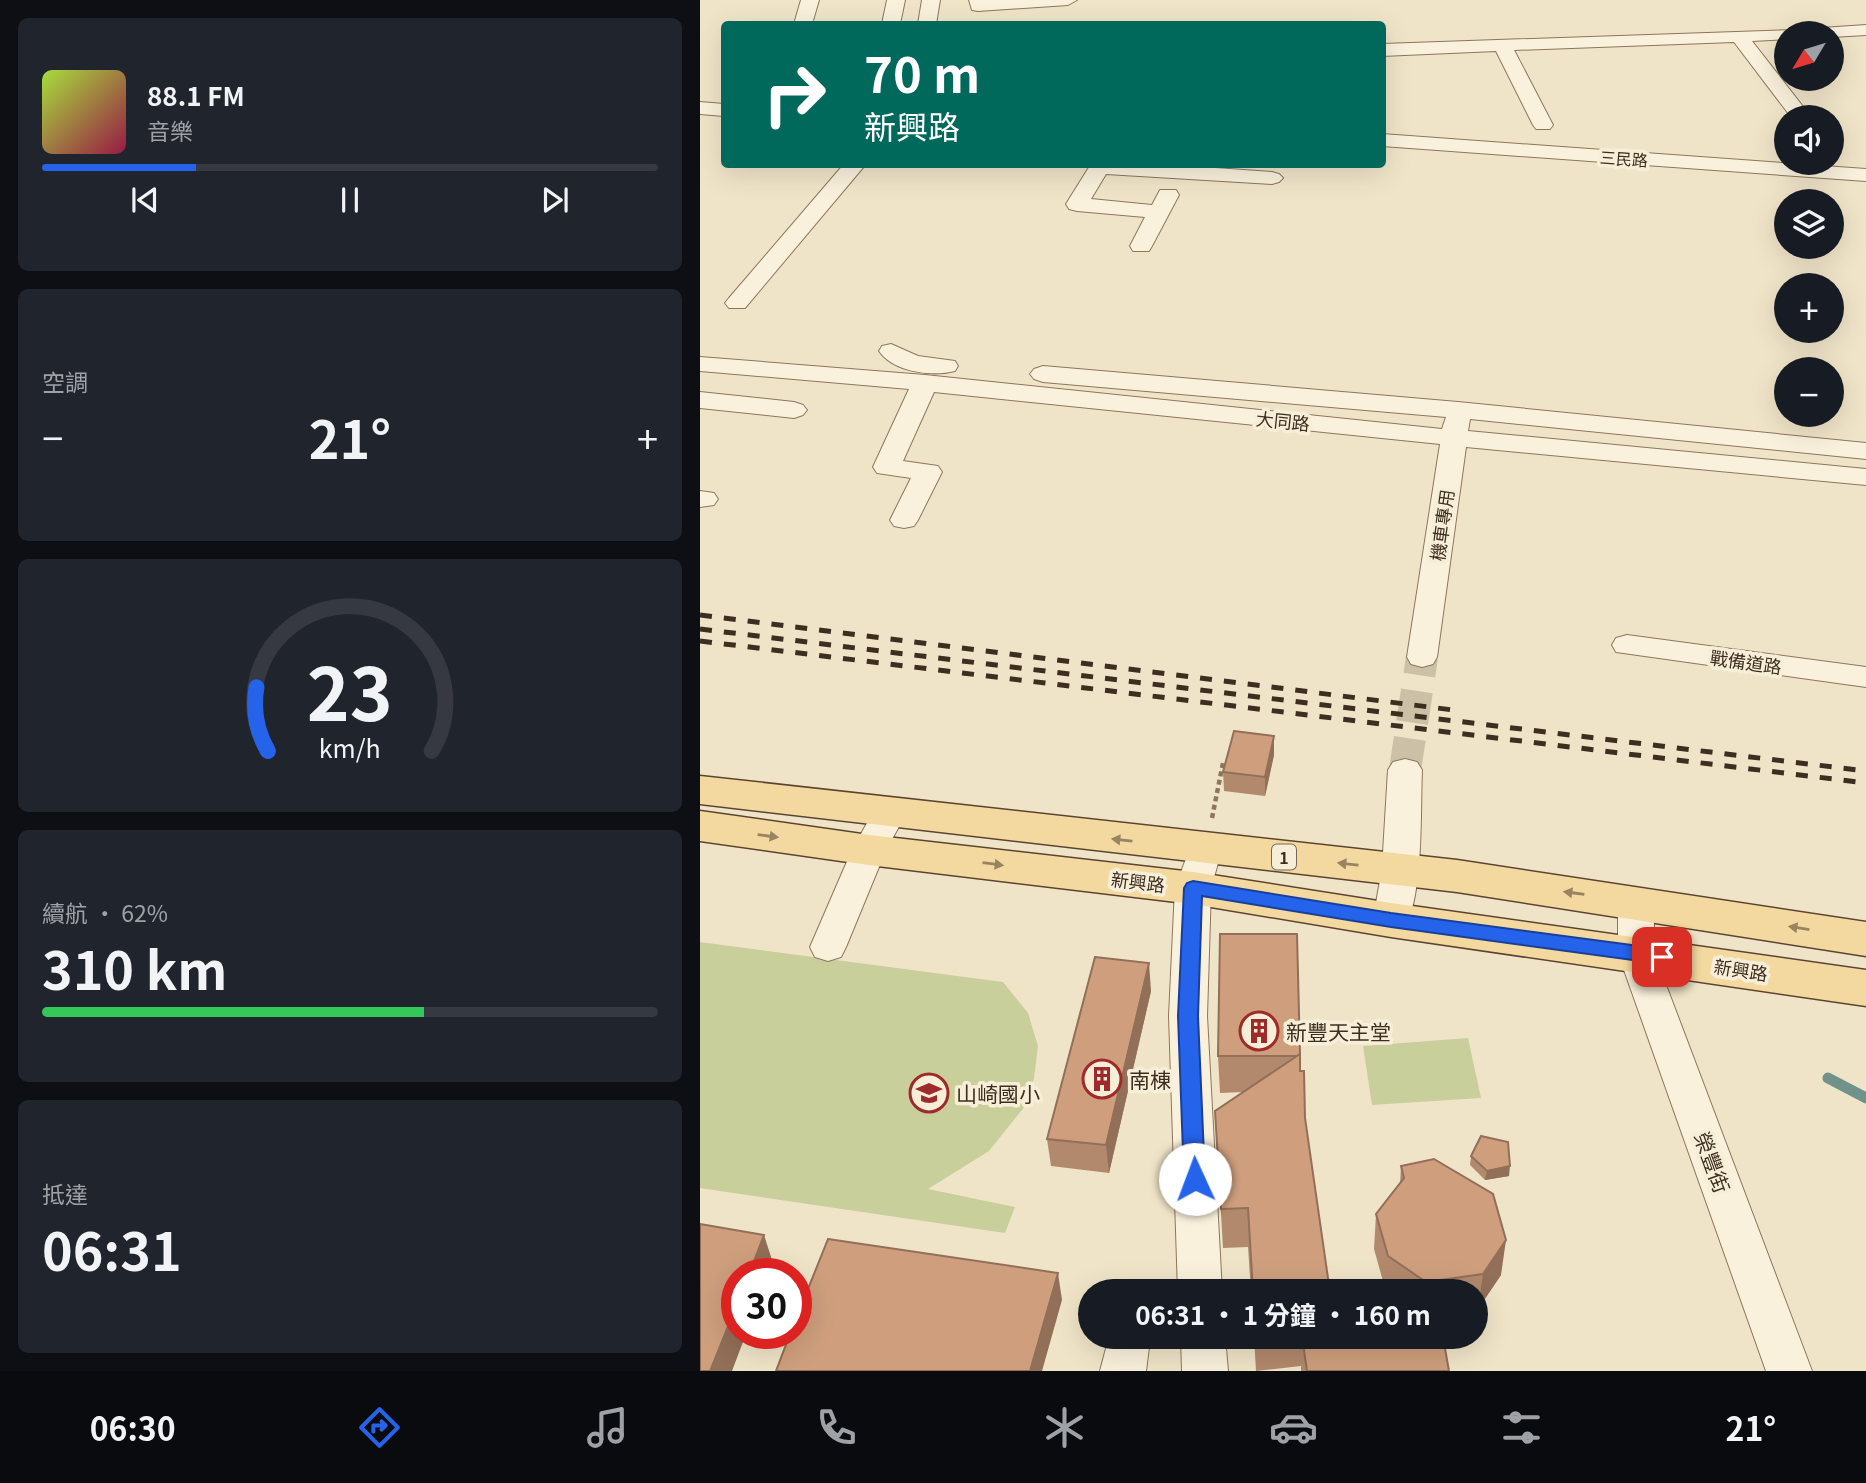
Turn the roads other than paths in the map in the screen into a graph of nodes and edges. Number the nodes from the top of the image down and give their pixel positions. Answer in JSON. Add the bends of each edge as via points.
{"nodes":[{"id":1,"x":810,"y":0,"type":"edge"},
{"id":2,"x":896,"y":0,"type":"edge"},
{"id":3,"x":931,"y":0,"type":"edge"},
{"id":4,"x":978,"y":0,"type":"edge"},
{"id":5,"x":1010,"y":2,"type":"edge"},
{"id":6,"x":1068,"y":4,"type":"edge"},
{"id":7,"x":804,"y":21,"type":"edge"},
{"id":8,"x":892,"y":21,"type":"edge"},
{"id":9,"x":928,"y":21,"type":"edge"},
{"id":10,"x":1866,"y":30,"type":"edge"},
{"id":11,"x":1844,"y":31,"type":"edge"},
{"id":12,"x":1774,"y":35,"type":"edge"},
{"id":13,"x":1739,"y":36,"type":"junction"},
{"id":14,"x":1503,"y":47,"type":"junction"},
{"id":15,"x":1386,"y":50,"type":"edge"},
{"id":16,"x":1792,"y":105,"type":"edge"},
{"id":17,"x":700,"y":108,"type":"edge"},
{"id":18,"x":721,"y":110,"type":"edge"},
{"id":19,"x":1544,"y":125,"type":"dead end"},
{"id":20,"x":1386,"y":140,"type":"edge"},
{"id":21,"x":853,"y":168,"type":"edge"},
{"id":22,"x":1099,"y":168,"type":"edge"},
{"id":23,"x":1182,"y":168,"type":"edge"},
{"id":24,"x":1250,"y":170,"type":"edge"},
{"id":25,"x":1866,"y":175,"type":"edge"},
{"id":26,"x":1272,"y":178,"type":"dead end"},
{"id":27,"x":1159,"y":212,"type":"junction"},
{"id":28,"x":1141,"y":246,"type":"dead end"},
{"id":29,"x":737,"y":303,"type":"dead end"},
{"id":30,"x":891,"y":351,"type":"dead end"},
{"id":31,"x":704,"y":371,"type":"edge"},
{"id":32,"x":925,"y":383,"type":"junction"},
{"id":33,"x":700,"y":400,"type":"edge"},
{"id":34,"x":1459,"y":401,"type":"junction"},
{"id":35,"x":794,"y":410,"type":"dead end"},
{"id":36,"x":1454,"y":438,"type":"junction"},
{"id":37,"x":1866,"y":451,"type":"edge"},
{"id":38,"x":1866,"y":477,"type":"edge"},
{"id":39,"x":904,"y":520,"type":"dead end"},
{"id":40,"x":1627,"y":645,"type":"dead end"},
{"id":41,"x":1422,"y":657,"type":"tunnel mouth"},
{"id":42,"x":1866,"y":677,"type":"edge"},
{"id":43,"x":1405,"y":770,"type":"tunnel mouth"},
{"id":44,"x":700,"y":790,"type":"edge"},
{"id":45,"x":700,"y":826,"type":"edge"},
{"id":46,"x":879,"y":832,"type":"junction"},
{"id":47,"x":1199,"y":869,"type":"junction"},
{"id":48,"x":1400,"y":869,"type":"junction"},
{"id":49,"x":1636,"y":901,"type":"junction"},
{"id":50,"x":1391,"y":920,"type":"junction"},
{"id":51,"x":1866,"y":939,"type":"edge"},
{"id":52,"x":828,"y":947,"type":"dead end"},
{"id":53,"x":1636,"y":953,"type":"junction"},
{"id":54,"x":1866,"y":988,"type":"edge"},
{"id":55,"x":1199,"y":1279,"type":"edge"},
{"id":56,"x":1204,"y":1349,"type":"edge"},
{"id":57,"x":1205,"y":1371,"type":"edge"},
{"id":58,"x":1789,"y":1371,"type":"edge"}],
"edges":[{"from":1,"to":7,"type":"street"},
{"from":2,"to":8,"type":"street"},
{"from":3,"to":9,"type":"street"},
{"from":4,"to":5,"type":"street","via":[[978,6]]},
{"from":5,"to":6,"type":"street"},
{"from":10,"to":11,"type":"street"},
{"from":12,"to":13,"type":"street"},
{"from":13,"to":14,"type":"street"},
{"from":13,"to":16,"type":"street"},
{"from":14,"to":15,"type":"street"},
{"from":14,"to":19,"type":"street"},
{"from":17,"to":18,"type":"street"},
{"from":20,"to":25,"type":"street","name":"三民路"},
{"from":21,"to":29,"type":"street"},
{"from":22,"to":27,"type":"street","via":[[1077,204]]},
{"from":23,"to":24,"type":"street"},
{"from":23,"to":27,"type":"street"},
{"from":24,"to":26,"type":"street"},
{"from":27,"to":28,"type":"street"},
{"from":30,"to":34,"type":"street","via":[[912,363]]},
{"from":31,"to":32,"type":"street","name":"大同路"},
{"from":32,"to":36,"type":"street","name":"大同路"},
{"from":32,"to":39,"type":"street","via":[[887,467],[928,472]]},
{"from":33,"to":35,"type":"street"},
{"from":34,"to":36,"type":"street","name":"機車專用"},
{"from":34,"to":37,"type":"street"},
{"from":36,"to":38,"type":"street","name":"大同路"},
{"from":36,"to":41,"type":"street","name":"機車專用"},
{"from":40,"to":42,"type":"street","name":"戰備道路"},
{"from":43,"to":48,"type":"street"},
{"from":44,"to":46,"type":"main road","name":"新興路","number":"1"},
{"from":45,"to":46,"type":"main road","name":"新興路","number":"1","one_way":true},
{"from":46,"to":47,"type":"main road","name":"新興路","number":"1"},
{"from":46,"to":52,"type":"street"},
{"from":48,"to":47,"type":"main road","name":"新興路","number":"1","one_way":true},
{"from":47,"to":50,"type":"main road","name":"新興路","number":"1"},
{"from":47,"to":55,"type":"street","via":[[1188,1016]]},
{"from":49,"to":48,"type":"main road","name":"新興路","number":"1","one_way":true},
{"from":48,"to":50,"type":"street"},
{"from":51,"to":49,"type":"main road","name":"新興路","number":"1","one_way":true},
{"from":49,"to":53,"type":"street"},
{"from":50,"to":53,"type":"main road","name":"新興路","number":"1"},
{"from":53,"to":54,"type":"main road","name":"新興路","number":"1"},
{"from":53,"to":58,"type":"street","name":"榮豐街"},
{"from":56,"to":57,"type":"street"}]}
